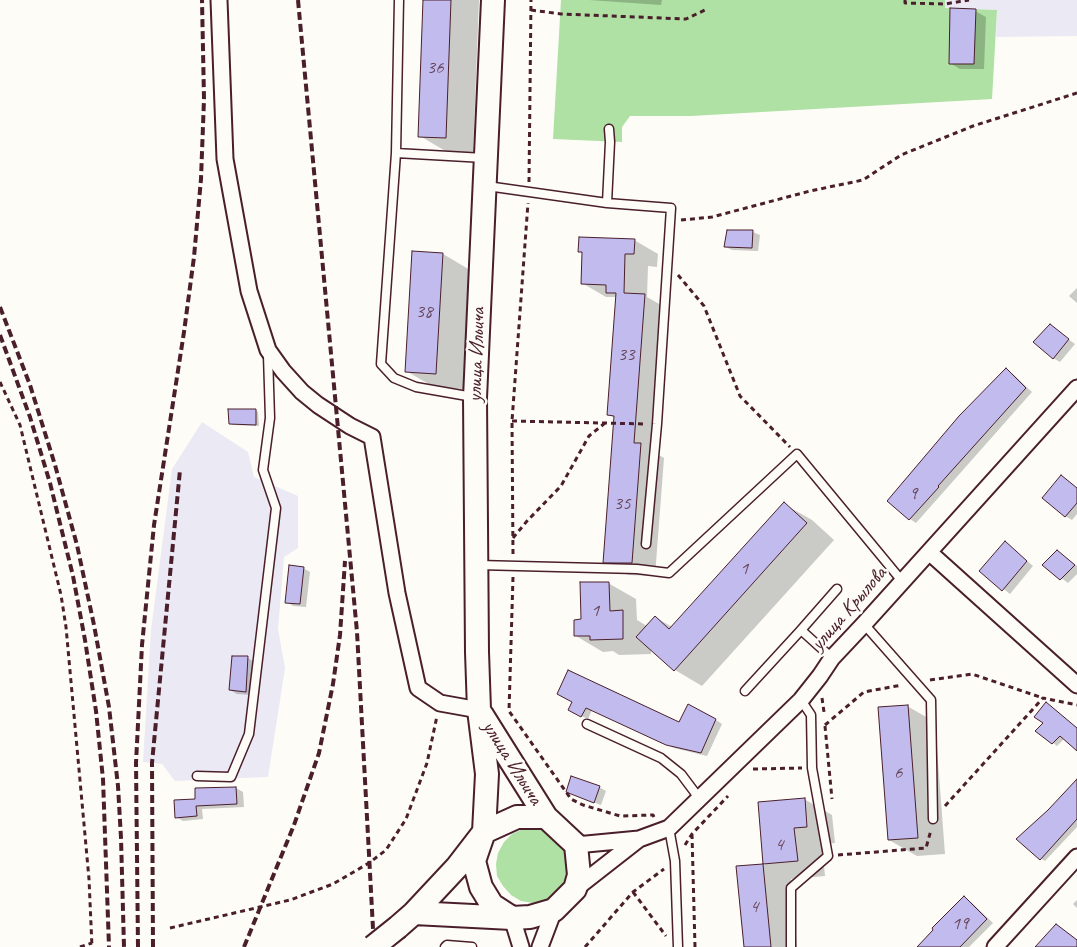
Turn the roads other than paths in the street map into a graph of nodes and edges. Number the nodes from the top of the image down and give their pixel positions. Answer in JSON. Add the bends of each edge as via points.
{"nodes":[{"id":1,"x":219,"y":0,"type":"edge"},
{"id":2,"x":399,"y":0,"type":"edge"},
{"id":3,"x":493,"y":0,"type":"edge"},
{"id":4,"x":609,"y":129,"type":"dead end"},
{"id":5,"x":396,"y":153,"type":"junction"},
{"id":6,"x":486,"y":158,"type":"junction"},
{"id":7,"x":486,"y":186,"type":"junction"},
{"id":8,"x":608,"y":203,"type":"junction"},
{"id":9,"x":268,"y":350,"type":"junction"},
{"id":10,"x":1077,"y":388,"type":"edge"},
{"id":11,"x":475,"y":398,"type":"junction"},
{"id":12,"x":646,"y":544,"type":"dead end"},
{"id":13,"x":929,"y":552,"type":"junction"},
{"id":14,"x":477,"y":565,"type":"junction"},
{"id":15,"x":902,"y":581,"type":"junction"},
{"id":16,"x":837,"y":589,"type":"dead end"},
{"id":17,"x":864,"y":624,"type":"junction"},
{"id":18,"x":801,"y":630,"type":"junction"},
{"id":19,"x":832,"y":658,"type":"junction"},
{"id":20,"x":1077,"y":685,"type":"edge"},
{"id":21,"x":744,"y":691,"type":"dead end"},
{"id":22,"x":801,"y":700,"type":"junction"},
{"id":23,"x":479,"y":710,"type":"junction"},
{"id":24,"x":587,"y":724,"type":"dead end"},
{"id":25,"x":198,"y":776,"type":"dead end"},
{"id":26,"x":699,"y":798,"type":"junction"},
{"id":27,"x":546,"y":817,"type":"junction"},
{"id":28,"x":933,"y":819,"type":"road end"},
{"id":29,"x":669,"y":828,"type":"junction"},
{"id":30,"x":484,"y":832,"type":"junction"},
{"id":31,"x":639,"y":839,"type":"junction"},
{"id":32,"x":576,"y":845,"type":"junction"},
{"id":33,"x":1077,"y":858,"type":"edge"},
{"id":34,"x":575,"y":889,"type":"junction"},
{"id":35,"x":554,"y":910,"type":"junction"},
{"id":36,"x":512,"y":918,"type":"junction"},
{"id":37,"x":406,"y":920,"type":"junction"},
{"id":38,"x":374,"y":947,"type":"edge"},
{"id":39,"x":445,"y":947,"type":"edge"},
{"id":40,"x":472,"y":947,"type":"edge"},
{"id":41,"x":521,"y":947,"type":"edge"},
{"id":42,"x":540,"y":947,"type":"edge"},
{"id":43,"x":678,"y":947,"type":"edge"},
{"id":44,"x":792,"y":947,"type":"edge"},
{"id":45,"x":995,"y":947,"type":"edge"}],
"edges":[{"from":1,"to":9,"type":"street","via":[[225,159],[249,291]]},
{"from":2,"to":5,"type":"lane"},
{"from":3,"to":6,"type":"street","name":"улица Ильича"},
{"from":4,"to":8,"type":"lane"},
{"from":5,"to":6,"type":"lane"},
{"from":5,"to":11,"type":"lane","via":[[381,364],[394,378],[416,387]]},
{"from":6,"to":7,"type":"street","name":"улица Ильича"},
{"from":7,"to":8,"type":"lane"},
{"from":7,"to":11,"type":"street","name":"улица Ильича"},
{"from":8,"to":12,"type":"lane","via":[[671,208]]},
{"from":9,"to":23,"type":"street","via":[[302,392],[350,426],[372,437],[397,593],[418,688],[440,704]]},
{"from":9,"to":25,"type":"lane","via":[[270,418],[263,470],[276,508],[249,734],[231,777]]},
{"from":10,"to":13,"type":"street","name":"улица Крылова"},
{"from":11,"to":14,"type":"street","name":"улица Ильича"},
{"from":13,"to":15,"type":"street","name":"улица Крылова"},
{"from":13,"to":20,"type":"street"},
{"from":14,"to":15,"type":"lane","via":[[637,569],[669,573],[797,454]]},
{"from":14,"to":23,"type":"street","name":"улица Ильича"},
{"from":15,"to":17,"type":"street","name":"улица Крылова"},
{"from":16,"to":18,"type":"lane"},
{"from":17,"to":19,"type":"street","name":"улица Крылова"},
{"from":17,"to":28,"type":"lane","via":[[931,700]]},
{"from":18,"to":19,"type":"lane"},
{"from":18,"to":21,"type":"lane"},
{"from":19,"to":22,"type":"street","name":"улица Крылова"},
{"from":22,"to":26,"type":"street","name":"улица Крылова"},
{"from":22,"to":44,"type":"lane","via":[[811,715],[812,768],[828,856],[791,888]]},
{"from":23,"to":27,"type":"street","name":"улица Ильича"},
{"from":23,"to":30,"type":"street","name":"улица Ильича","via":[[487,774]]},
{"from":24,"to":26,"type":"lane","via":[[661,758],[682,774]]},
{"from":26,"to":29,"type":"street","name":"улица Крылова"},
{"from":27,"to":30,"type":"street","via":[[517,817]]},
{"from":27,"to":32,"type":"street"},
{"from":29,"to":31,"type":"street","name":"улица Крылова"},
{"from":29,"to":43,"type":"lane","via":[[675,861]]},
{"from":30,"to":36,"type":"street","via":[[474,861],[481,887],[492,905]]},
{"from":30,"to":37,"type":"street"},
{"from":31,"to":32,"type":"street"},
{"from":31,"to":34,"type":"street"},
{"from":32,"to":34,"type":"street","via":[[579,875]]},
{"from":33,"to":45,"type":"street"},
{"from":34,"to":35,"type":"street"},
{"from":35,"to":36,"type":"street","via":[[530,918]]},
{"from":35,"to":42,"type":"street"},
{"from":36,"to":37,"type":"street"},
{"from":36,"to":41,"type":"street"},
{"from":37,"to":38,"type":"street","bridge":true},
{"from":39,"to":40,"type":"lane"}]}
